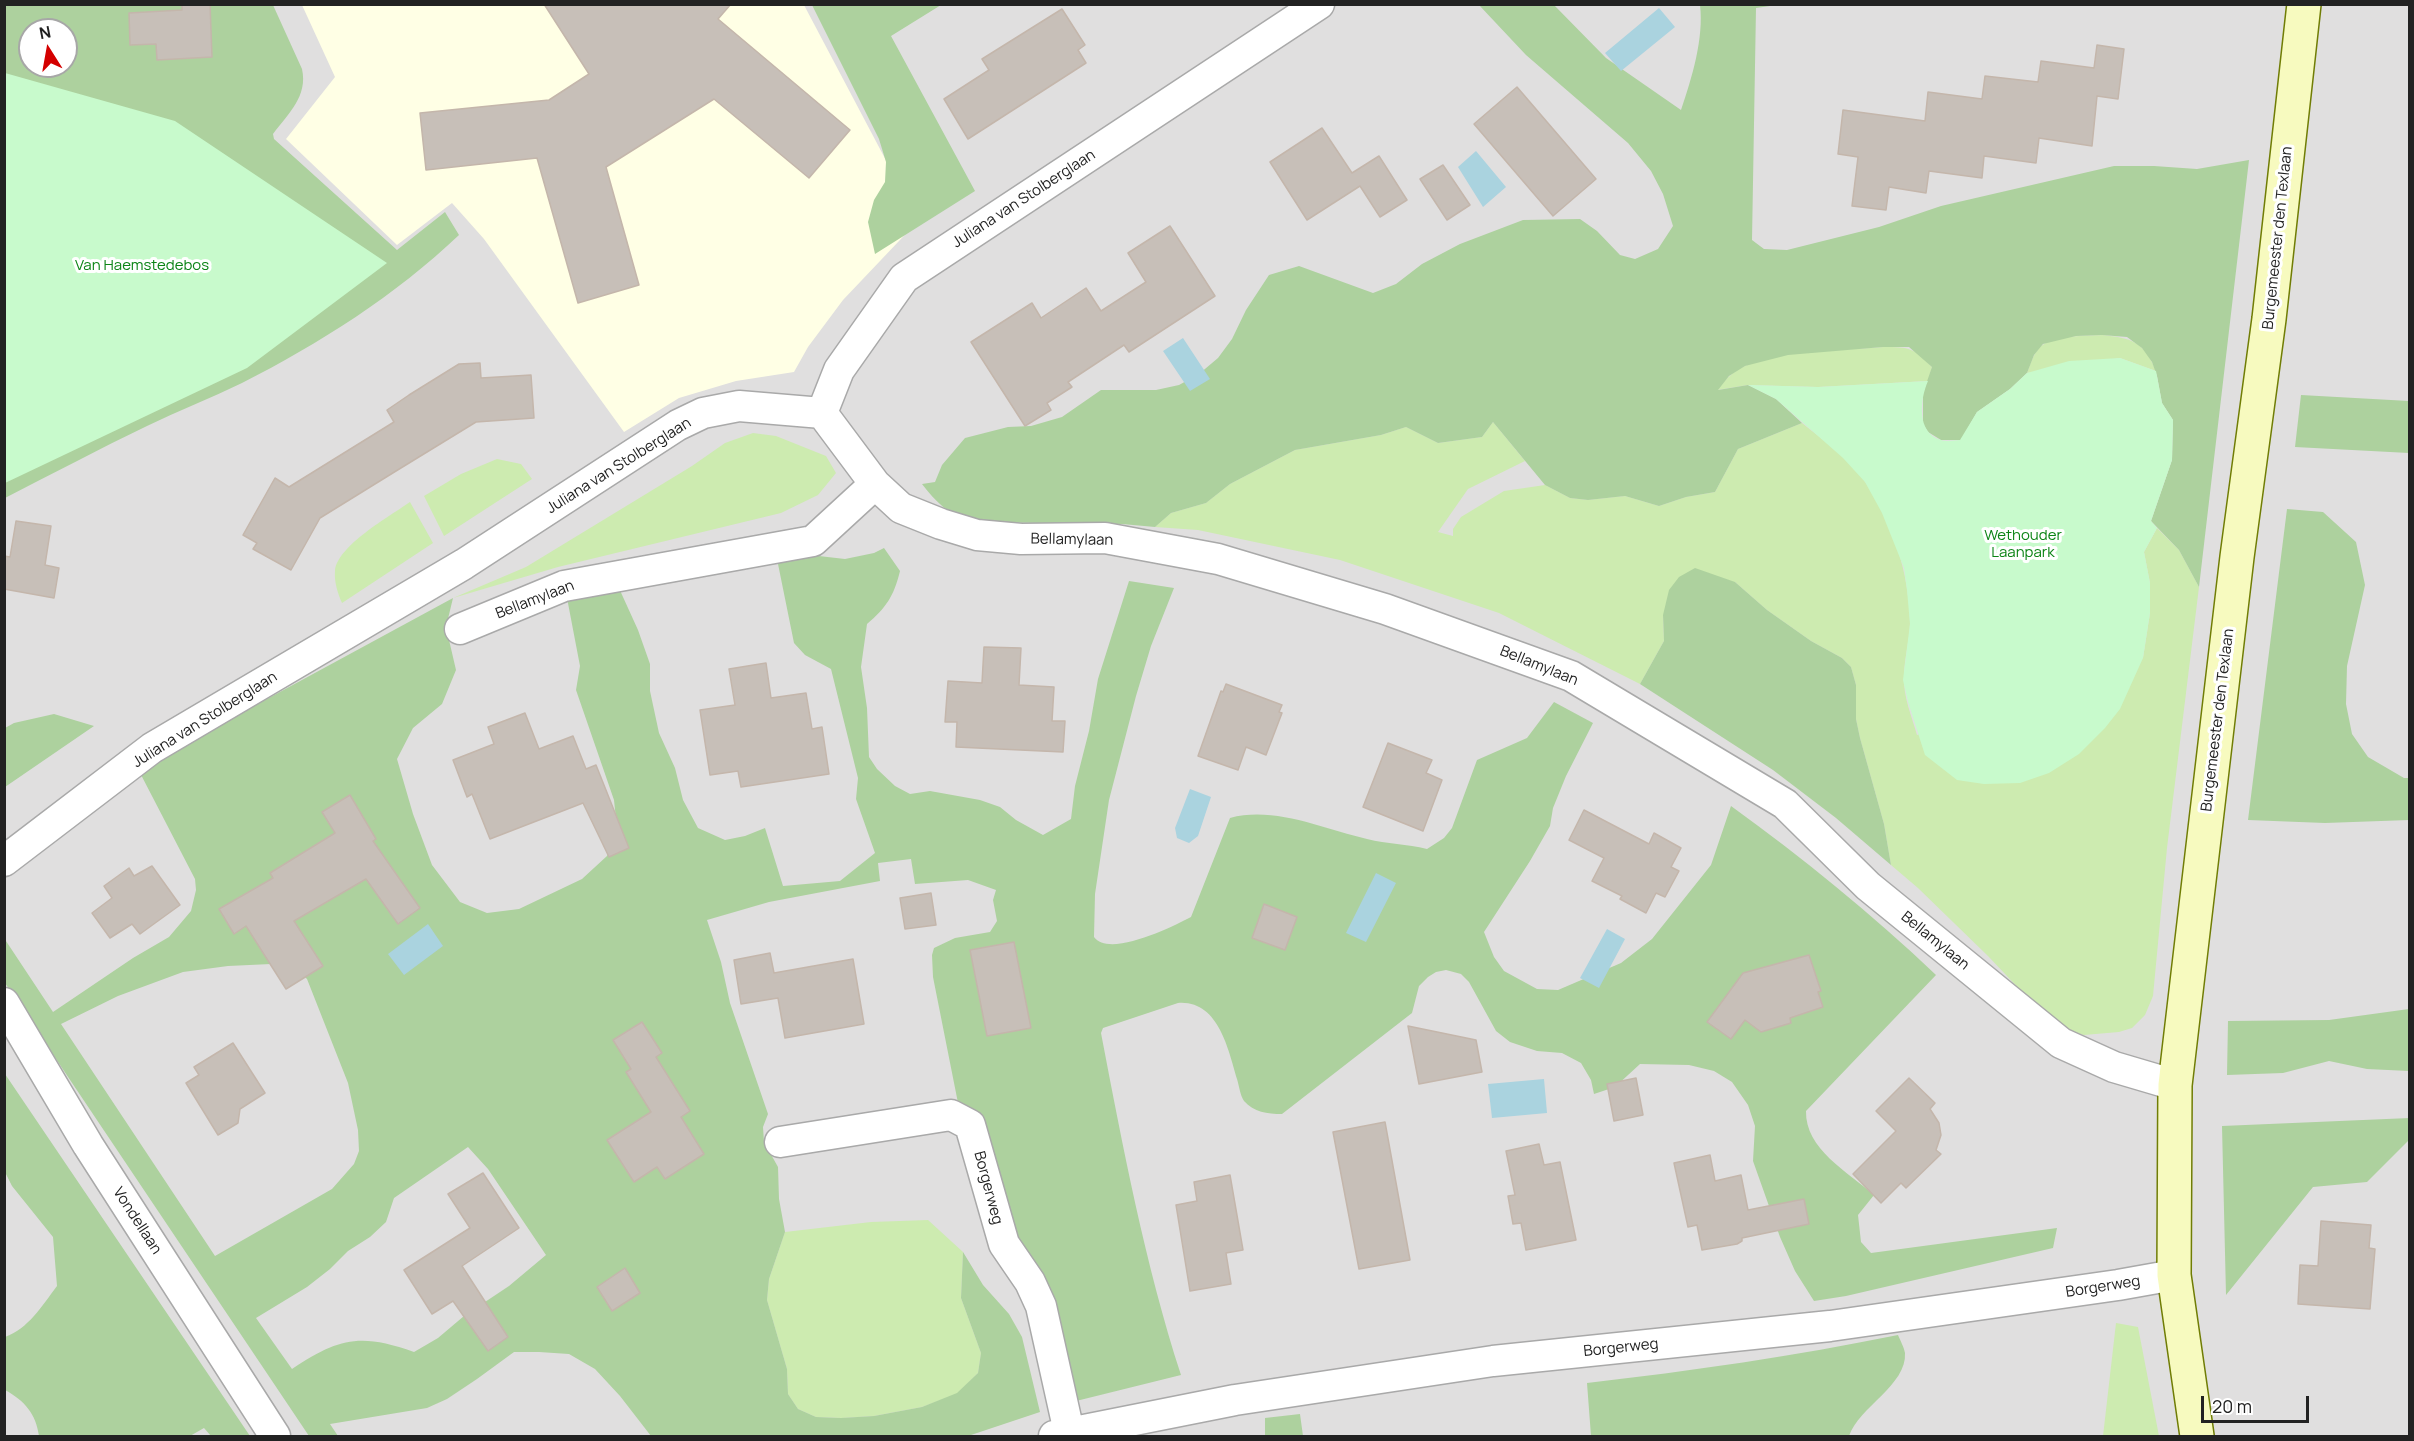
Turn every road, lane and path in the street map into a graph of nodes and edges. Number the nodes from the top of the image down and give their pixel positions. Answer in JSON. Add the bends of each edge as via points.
{"nodes":[{"id":1,"x":1319,"y":4,"type":"edge"},
{"id":2,"x":2304,"y":4,"type":"edge"},
{"id":3,"x":822,"y":413,"type":"junction"},
{"id":4,"x":875,"y":484,"type":"junction"},
{"id":5,"x":460,"y":629,"type":"dead end"},
{"id":6,"x":4,"y":861,"type":"edge"},
{"id":7,"x":4,"y":1003,"type":"edge"},
{"id":8,"x":2175,"y":1085,"type":"junction"},
{"id":9,"x":780,"y":1142,"type":"dead end"},
{"id":10,"x":2174,"y":1275,"type":"junction"},
{"id":11,"x":1062,"y":1434,"type":"edge"},
{"id":12,"x":275,"y":1437,"type":"edge"},
{"id":13,"x":2198,"y":1437,"type":"edge"}],
"edges":[{"from":1,"to":3,"type":"street","name":"Juliana van Stolberglaan","via":[[904,278],[838,370]]},
{"from":2,"to":8,"type":"street","name":"Burgemeester den Texlaan"},
{"from":3,"to":4,"type":"street","name":"Bellamylaan"},
{"from":3,"to":6,"type":"street","name":"Juliana van Stolberglaan","via":[[739,406],[703,413],[678,425],[464,564],[152,748]]},
{"from":4,"to":5,"type":"street","name":"Bellamylaan","via":[[813,541],[564,586]]},
{"from":4,"to":8,"type":"street","name":"Bellamylaan","via":[[901,508],[977,535],[1105,538],[1218,559],[1385,609],[1571,676],[1785,804],[1868,886],[2061,1043],[2114,1067]]},
{"from":7,"to":12,"type":"street","name":"Vondellaan","via":[[88,1145]]},
{"from":8,"to":10,"type":"street","name":"Burgemeester den Texlaan"},
{"from":9,"to":11,"type":"street","name":"Borgerweg","via":[[951,1115],[970,1125],[1004,1244],[1041,1306]]},
{"from":10,"to":11,"type":"street","name":"Borgerweg","via":[[1830,1326],[1493,1361],[1235,1400]]},
{"from":10,"to":13,"type":"street","name":"Burgemeester den Texlaan"}]}
